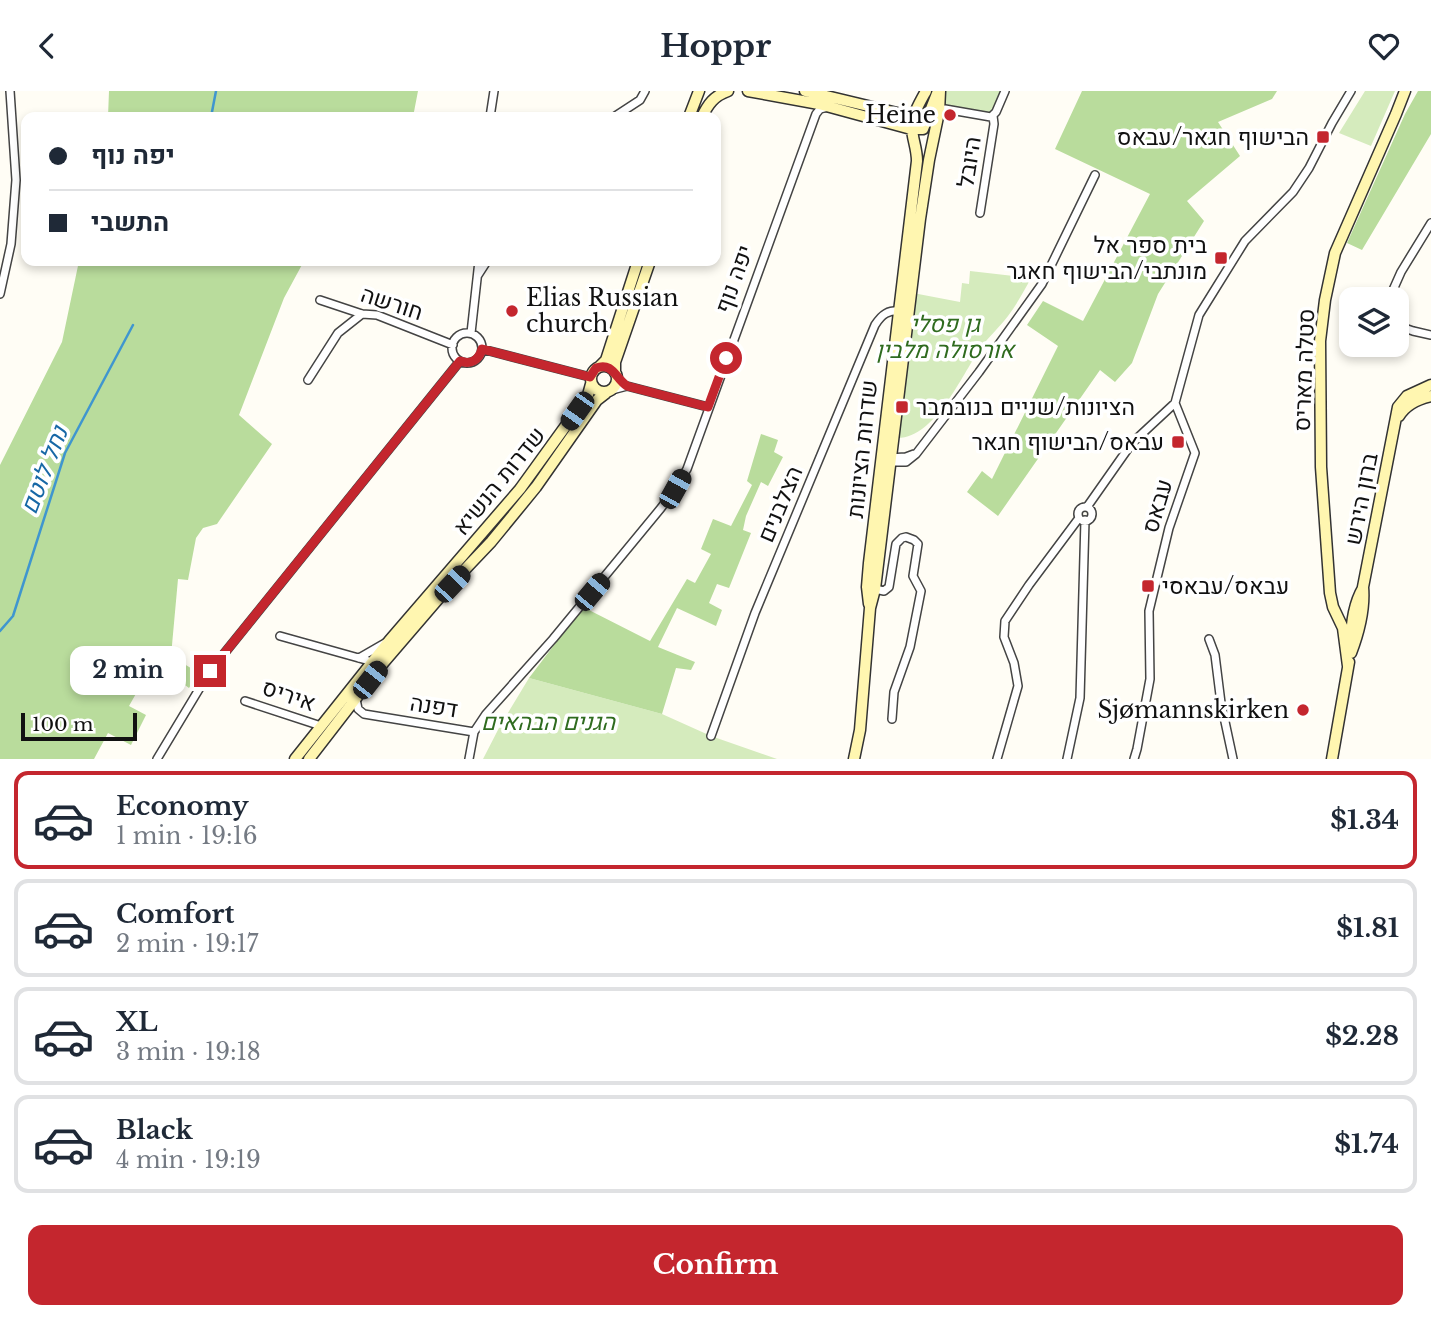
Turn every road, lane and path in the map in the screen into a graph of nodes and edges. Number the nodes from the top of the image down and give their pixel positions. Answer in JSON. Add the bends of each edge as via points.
{"nodes":[{"id":1,"x":10,"y":91,"type":"edge"},
{"id":2,"x":494,"y":91,"type":"edge"},
{"id":3,"x":645,"y":91,"type":"edge"},
{"id":4,"x":699,"y":91,"type":"edge"},
{"id":5,"x":728,"y":91,"type":"edge"},
{"id":6,"x":748,"y":91,"type":"edge"},
{"id":7,"x":805,"y":91,"type":"edge"},
{"id":8,"x":939,"y":91,"type":"edge"},
{"id":9,"x":1005,"y":91,"type":"edge"},
{"id":10,"x":1351,"y":91,"type":"edge"},
{"id":11,"x":1407,"y":91,"type":"edge"},
{"id":12,"x":925,"y":94,"type":"edge"},
{"id":13,"x":810,"y":102,"type":"junction"},
{"id":14,"x":829,"y":107,"type":"junction"},
{"id":15,"x":491,"y":112,"type":"edge"},
{"id":16,"x":622,"y":112,"type":"edge"},
{"id":17,"x":691,"y":112,"type":"edge"},
{"id":18,"x":705,"y":112,"type":"edge"},
{"id":19,"x":891,"y":112,"type":"junction"},
{"id":20,"x":939,"y":112,"type":"junction"},
{"id":21,"x":816,"y":114,"type":"junction"},
{"id":22,"x":993,"y":116,"type":"junction"},
{"id":23,"x":914,"y":117,"type":"junction"},
{"id":24,"x":912,"y":129,"type":"junction"},
{"id":25,"x":923,"y":129,"type":"junction"},
{"id":26,"x":929,"y":160,"type":"junction"},
{"id":27,"x":1095,"y":175,"type":"dead end"},
{"id":28,"x":980,"y":213,"type":"dead end"},
{"id":29,"x":1431,"y":223,"type":"edge"},
{"id":30,"x":479,"y":266,"type":"edge"},
{"id":31,"x":484,"y":266,"type":"edge"},
{"id":32,"x":636,"y":266,"type":"edge"},
{"id":33,"x":648,"y":266,"type":"edge"},
{"id":34,"x":478,"y":275,"type":"junction"},
{"id":35,"x":1394,"y":287,"type":"edge"},
{"id":36,"x":0,"y":294,"type":"edge"},
{"id":37,"x":320,"y":300,"type":"dead end"},
{"id":38,"x":903,"y":311,"type":"junction"},
{"id":39,"x":362,"y":314,"type":"junction"},
{"id":40,"x":1409,"y":330,"type":"edge"},
{"id":41,"x":471,"y":333,"type":"junction"},
{"id":42,"x":1431,"y":335,"type":"edge"},
{"id":43,"x":453,"y":345,"type":"junction"},
{"id":44,"x":482,"y":349,"type":"junction"},
{"id":45,"x":460,"y":361,"type":"junction"},
{"id":46,"x":599,"y":367,"type":"junction"},
{"id":47,"x":616,"y":375,"type":"junction"},
{"id":48,"x":308,"y":380,"type":"dead end"},
{"id":49,"x":591,"y":380,"type":"junction"},
{"id":50,"x":1431,"y":385,"type":"edge"},
{"id":51,"x":627,"y":386,"type":"junction"},
{"id":52,"x":609,"y":391,"type":"junction"},
{"id":53,"x":1431,"y":396,"type":"edge"},
{"id":54,"x":1175,"y":403,"type":"junction"},
{"id":55,"x":708,"y":407,"type":"junction"},
{"id":56,"x":1396,"y":419,"type":"junction"},
{"id":57,"x":880,"y":459,"type":"junction"},
{"id":58,"x":892,"y":460,"type":"junction"},
{"id":59,"x":1082,"y":519,"type":"junction"},
{"id":60,"x":1363,"y":587,"type":"junction"},
{"id":61,"x":875,"y":589,"type":"junction"},
{"id":62,"x":1356,"y":601,"type":"junction"},
{"id":63,"x":870,"y":608,"type":"junction"},
{"id":64,"x":1334,"y":610,"type":"junction"},
{"id":65,"x":1356,"y":622,"type":"junction"},
{"id":66,"x":279,"y":636,"type":"dead end"},
{"id":67,"x":1209,"y":639,"type":"dead end"},
{"id":68,"x":389,"y":641,"type":"junction"},
{"id":69,"x":359,"y":658,"type":"junction"},
{"id":70,"x":372,"y":662,"type":"junction"},
{"id":71,"x":384,"y":662,"type":"junction"},
{"id":72,"x":1348,"y":666,"type":"junction"},
{"id":73,"x":356,"y":699,"type":"junction"},
{"id":74,"x":245,"y":701,"type":"dead end"},
{"id":75,"x":892,"y":719,"type":"dead end"},
{"id":76,"x":321,"y":726,"type":"junction"},
{"id":77,"x":474,"y":732,"type":"junction"},
{"id":78,"x":711,"y":736,"type":"dead end"},
{"id":79,"x":157,"y":759,"type":"edge"},
{"id":80,"x":295,"y":759,"type":"edge"},
{"id":81,"x":309,"y":759,"type":"edge"},
{"id":82,"x":469,"y":759,"type":"edge"},
{"id":83,"x":854,"y":759,"type":"edge"},
{"id":84,"x":997,"y":759,"type":"edge"},
{"id":85,"x":1067,"y":759,"type":"edge"},
{"id":86,"x":1134,"y":759,"type":"edge"},
{"id":87,"x":1233,"y":759,"type":"edge"},
{"id":88,"x":1332,"y":759,"type":"edge"}],
"edges":[{"from":1,"to":36,"type":"street","via":[[16,180],[11,244]]},
{"from":2,"to":15,"type":"street"},
{"from":3,"to":16,"type":"street"},
{"from":4,"to":17,"type":"street"},
{"from":5,"to":18,"type":"street","via":[[715,97]]},
{"from":6,"to":13,"type":"street"},
{"from":7,"to":19,"type":"street"},
{"from":8,"to":20,"type":"street"},
{"from":8,"to":25,"type":"street"},
{"from":9,"to":22,"type":"street"},
{"from":10,"to":54,"type":"street","via":[[1310,168],[1245,241],[1199,315]]},
{"from":11,"to":64,"type":"street","name":"סטלה מאריס","via":[[1335,253],[1321,320],[1321,467]]},
{"from":12,"to":19,"type":"street","via":[[911,107]]},
{"from":12,"to":23,"type":"street","name":"שדרות הציונות"},
{"from":13,"to":14,"type":"street"},
{"from":13,"to":21,"type":"street"},
{"from":14,"to":21,"type":"street"},
{"from":14,"to":24,"type":"street"},
{"from":19,"to":23,"type":"street"},
{"from":20,"to":22,"type":"street"},
{"from":20,"to":26,"type":"street"},
{"from":21,"to":55,"type":"street","name":"יפה נוף"},
{"from":22,"to":28,"type":"street","name":"היובל"},
{"from":23,"to":24,"type":"street","name":"שדרות הציונות"},
{"from":23,"to":25,"type":"street"},
{"from":24,"to":25,"type":"street"},
{"from":24,"to":38,"type":"street","name":"שדרות הציונות","via":[[917,161]]},
{"from":25,"to":26,"type":"street"},
{"from":26,"to":38,"type":"street","name":"שדרות הציונות"},
{"from":27,"to":58,"type":"street","via":[[1042,284],[916,454]]},
{"from":29,"to":35,"type":"street"},
{"from":30,"to":34,"type":"street"},
{"from":31,"to":34,"type":"street"},
{"from":32,"to":46,"type":"street","via":[[606,360]]},
{"from":33,"to":47,"type":"street","via":[[615,362]]},
{"from":34,"to":41,"type":"street"},
{"from":37,"to":39,"type":"street","name":"חורשה"},
{"from":38,"to":57,"type":"street","name":"שדרות הציונות"},
{"from":38,"to":58,"type":"street","name":"שדרות הציונות"},
{"from":38,"to":78,"type":"street","name":"הצלבנים","via":[[885,313],[874,325],[755,613]]},
{"from":39,"to":43,"type":"street","name":"חורשה","via":[[377,315]]},
{"from":39,"to":48,"type":"street","via":[[338,333]]},
{"from":40,"to":42,"type":"street"},
{"from":41,"to":43,"type":"street","via":[[462,334]]},
{"from":41,"to":44,"type":"street"},
{"from":43,"to":45,"type":"street","via":[[453,354]]},
{"from":44,"to":45,"type":"street","via":[[474,361]]},
{"from":44,"to":49,"type":"street"},
{"from":45,"to":79,"type":"street","via":[[210,671]]},
{"from":46,"to":47,"type":"street","via":[[608,367]]},
{"from":46,"to":49,"type":"street"},
{"from":47,"to":51,"type":"street"},
{"from":47,"to":52,"type":"street","via":[[616,384]]},
{"from":49,"to":52,"type":"street","via":[[598,392]]},
{"from":49,"to":68,"type":"street","name":"שדרות הנשיא","via":[[588,395],[520,489]]},
{"from":50,"to":56,"type":"street","name":"ברון הירש","via":[[1401,401]]},
{"from":51,"to":52,"type":"street"},
{"from":51,"to":55,"type":"street"},
{"from":52,"to":71,"type":"street","name":"שדרות הנשיא","via":[[597,400],[491,542]]},
{"from":53,"to":56,"type":"street","via":[[1410,404]]},
{"from":54,"to":59,"type":"street","via":[[1132,443],[1087,507],[1080,509]]},
{"from":54,"to":86,"type":"street","name":"עבאס","via":[[1195,453],[1169,528],[1149,611],[1150,679]]},
{"from":55,"to":77,"type":"street","name":"יפה נוף","via":[[675,489]]},
{"from":56,"to":60,"type":"street","name":"ברון הירש"},
{"from":57,"to":58,"type":"street"},
{"from":57,"to":63,"type":"street","name":"שדרות הציונות","via":[[867,587]]},
{"from":58,"to":61,"type":"street","name":"שדרות הציונות"},
{"from":59,"to":84,"type":"street","via":[[1005,621],[1004,637],[1018,686]]},
{"from":59,"to":85,"type":"street","via":[[1080,698]]},
{"from":60,"to":62,"type":"street","name":"ברון הירש"},
{"from":60,"to":65,"type":"street","name":"ברון הירש","via":[[1364,603]]},
{"from":61,"to":63,"type":"street","name":"שדרות הציונות"},
{"from":61,"to":75,"type":"street","via":[[889,587],[899,540],[916,541],[913,576],[921,591],[910,647],[894,692]]},
{"from":62,"to":64,"type":"street","via":[[1347,609]]},
{"from":62,"to":65,"type":"street","name":"ברון הירש"},
{"from":63,"to":83,"type":"street","name":"שדרות הציונות"},
{"from":64,"to":65,"type":"street"},
{"from":64,"to":72,"type":"street","name":"סטלה מאריס","via":[[1343,628]]},
{"from":65,"to":72,"type":"street"},
{"from":66,"to":69,"type":"street"},
{"from":67,"to":87,"type":"street"},
{"from":68,"to":69,"type":"street"},
{"from":68,"to":70,"type":"street","name":"שדרות הנשיא"},
{"from":69,"to":70,"type":"street"},
{"from":70,"to":71,"type":"street"},
{"from":70,"to":76,"type":"street","name":"שדרות הנשיא"},
{"from":71,"to":73,"type":"street","name":"שדרות הנשיא"},
{"from":72,"to":88,"type":"street"},
{"from":73,"to":77,"type":"street","name":"דפנה","via":[[360,712],[368,715]]},
{"from":73,"to":81,"type":"street","name":"שדרות הנשיא"},
{"from":74,"to":76,"type":"street","name":"איריס"},
{"from":76,"to":80,"type":"street","name":"שדרות הנשיא"},
{"from":77,"to":82,"type":"street","name":"יפה נוף"}]}
